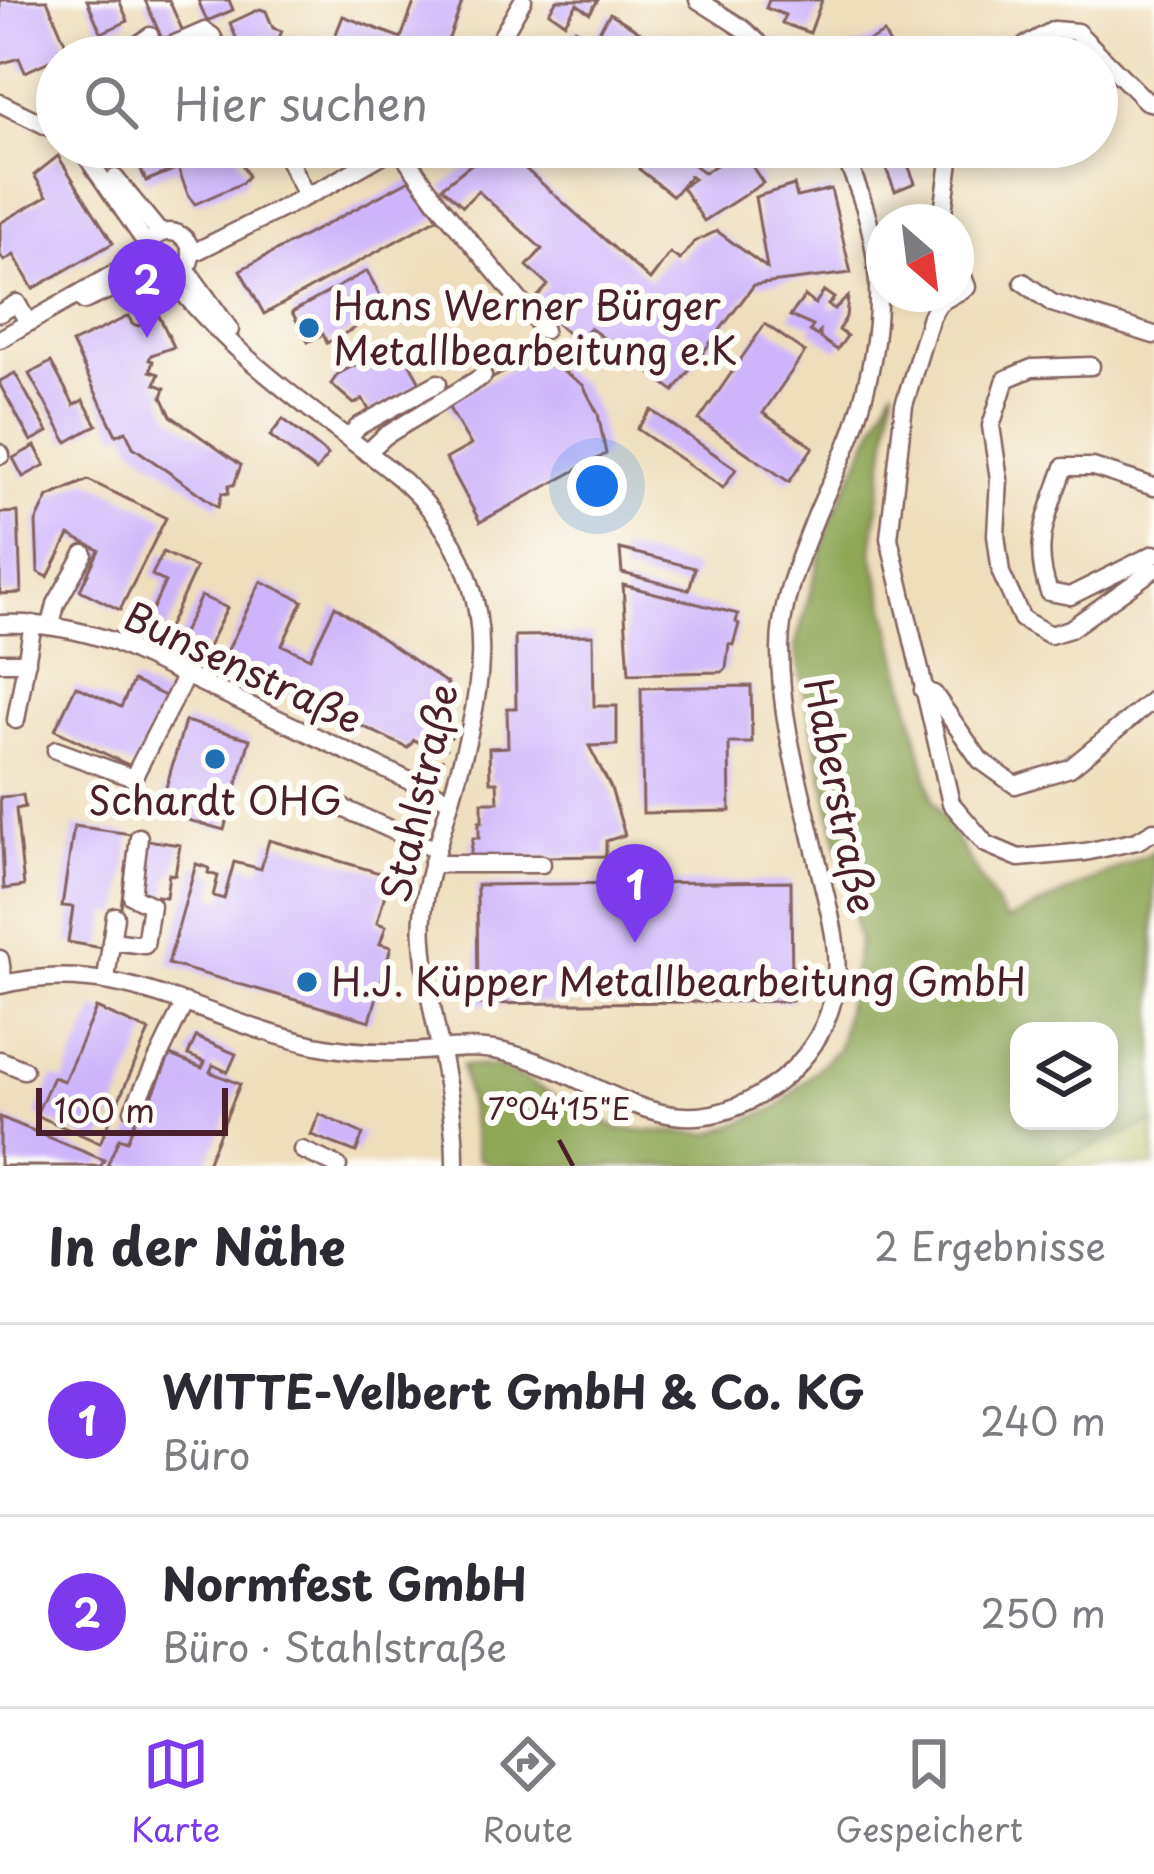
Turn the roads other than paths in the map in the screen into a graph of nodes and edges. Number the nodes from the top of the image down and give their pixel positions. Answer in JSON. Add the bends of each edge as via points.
{"nodes":[{"id":1,"x":523,"y":0,"type":"edge"},
{"id":2,"x":698,"y":0,"type":"edge"},
{"id":3,"x":502,"y":36,"type":"edge"},
{"id":4,"x":751,"y":36,"type":"edge"},
{"id":5,"x":1043,"y":36,"type":"edge"},
{"id":6,"x":1081,"y":36,"type":"edge"},
{"id":7,"x":1118,"y":73,"type":"edge"},
{"id":8,"x":0,"y":103,"type":"edge"},
{"id":9,"x":1154,"y":104,"type":"edge"},
{"id":10,"x":36,"y":119,"type":"edge"},
{"id":11,"x":103,"y":168,"type":"edge"},
{"id":12,"x":288,"y":168,"type":"edge"},
{"id":13,"x":358,"y":168,"type":"edge"},
{"id":14,"x":412,"y":168,"type":"edge"},
{"id":15,"x":850,"y":168,"type":"edge"},
{"id":16,"x":950,"y":168,"type":"edge"},
{"id":17,"x":298,"y":200,"type":"junction"},
{"id":18,"x":867,"y":204,"type":"edge"},
{"id":19,"x":945,"y":204,"type":"edge"},
{"id":20,"x":168,"y":255,"type":"junction"},
{"id":21,"x":1023,"y":282,"type":"dead end"},
{"id":22,"x":878,"y":312,"type":"edge"},
{"id":23,"x":936,"y":312,"type":"edge"},
{"id":24,"x":0,"y":313,"type":"edge"},
{"id":25,"x":28,"y":323,"type":"junction"},
{"id":26,"x":544,"y":330,"type":"dead end"},
{"id":27,"x":1154,"y":335,"type":"edge"},
{"id":28,"x":0,"y":339,"type":"edge"},
{"id":29,"x":1091,"y":366,"type":"dead end"},
{"id":30,"x":483,"y":376,"type":"dead end"},
{"id":31,"x":438,"y":383,"type":"dead end"},
{"id":32,"x":348,"y":438,"type":"junction"},
{"id":33,"x":367,"y":453,"type":"junction"},
{"id":34,"x":1154,"y":487,"type":"edge"},
{"id":35,"x":84,"y":554,"type":"dead end"},
{"id":36,"x":1149,"y":564,"type":"edge"},
{"id":37,"x":0,"y":624,"type":"edge"},
{"id":38,"x":42,"y":625,"type":"junction"},
{"id":39,"x":0,"y":662,"type":"edge"},
{"id":40,"x":26,"y":662,"type":"junction"},
{"id":41,"x":186,"y":675,"type":"junction"},
{"id":42,"x":923,"y":690,"type":"junction"},
{"id":43,"x":1154,"y":699,"type":"edge"},
{"id":44,"x":16,"y":720,"type":"dead end"},
{"id":45,"x":56,"y":750,"type":"dead end"},
{"id":46,"x":450,"y":800,"type":"junction"},
{"id":47,"x":334,"y":804,"type":"dead end"},
{"id":48,"x":1154,"y":831,"type":"edge"},
{"id":49,"x":139,"y":837,"type":"dead end"},
{"id":50,"x":434,"y":857,"type":"junction"},
{"id":51,"x":542,"y":864,"type":"dead end"},
{"id":52,"x":115,"y":916,"type":"dead end"},
{"id":53,"x":111,"y":941,"type":"junction"},
{"id":54,"x":0,"y":959,"type":"edge"},
{"id":55,"x":106,"y":979,"type":"junction"},
{"id":56,"x":2,"y":985,"type":"edge"},
{"id":57,"x":185,"y":1002,"type":"junction"},
{"id":58,"x":441,"y":1048,"type":"junction"},
{"id":59,"x":0,"y":1060,"type":"edge"},
{"id":60,"x":24,"y":1070,"type":"dead end"},
{"id":61,"x":133,"y":1110,"type":"dead end"},
{"id":62,"x":302,"y":1150,"type":"dead end"},
{"id":63,"x":338,"y":1166,"type":"edge"},
{"id":64,"x":455,"y":1166,"type":"edge"}],
"edges":[{"from":1,"to":3,"type":"street"},
{"from":2,"to":4,"type":"street"},
{"from":5,"to":6,"type":"street","via":[[1054,30]]},
{"from":7,"to":9,"type":"street"},
{"from":8,"to":10,"type":"street"},
{"from":11,"to":20,"type":"street","name":"Stahlstraße"},
{"from":12,"to":17,"type":"street"},
{"from":13,"to":17,"type":"street"},
{"from":14,"to":26,"type":"street"},
{"from":15,"to":18,"type":"street","name":"Haberstraße"},
{"from":16,"to":19,"type":"street"},
{"from":17,"to":20,"type":"street"},
{"from":20,"to":25,"type":"street"},
{"from":20,"to":32,"type":"street","name":"Stahlstraße","via":[[196,309]]},
{"from":21,"to":27,"type":"street","via":[[1052,303]]},
{"from":22,"to":58,"type":"street","name":"Haberstraße","via":[[856,422],[793,574],[780,634],[784,707],[835,940],[836,984],[819,1037],[761,1095],[723,1112],[678,1118],[633,1109],[531,1059]]},
{"from":23,"to":42,"type":"street","via":[[904,404],[889,538]]},
{"from":24,"to":25,"type":"street","via":[[17,303]]},
{"from":25,"to":28,"type":"street"},
{"from":29,"to":36,"type":"street","via":[[1032,368],[1006,379],[991,425],[1001,573],[1022,619],[1050,635],[1070,629]]},
{"from":30,"to":33,"type":"street"},
{"from":31,"to":32,"type":"street"},
{"from":32,"to":33,"type":"street","name":"Stahlstraße"},
{"from":33,"to":46,"type":"street","name":"Stahlstraße","via":[[432,511],[477,607],[479,699]]},
{"from":34,"to":36,"type":"street","via":[[1093,467],[1064,467],[1039,565],[1049,592],[1070,596]]},
{"from":35,"to":38,"type":"street"},
{"from":37,"to":38,"type":"street","name":"Bunsenstraße"},
{"from":38,"to":40,"type":"street"},
{"from":38,"to":41,"type":"street","name":"Bunsenstraße","via":[[115,642]]},
{"from":39,"to":40,"type":"street"},
{"from":40,"to":44,"type":"street"},
{"from":41,"to":45,"type":"street","via":[[133,778]]},
{"from":41,"to":46,"type":"street","name":"Bunsenstraße"},
{"from":42,"to":43,"type":"street","via":[[934,694],[980,760],[1015,785],[1070,768]]},
{"from":42,"to":48,"type":"street","via":[[951,803],[986,844],[1019,858],[1085,852]]},
{"from":46,"to":50,"type":"street","name":"Stahlstraße"},
{"from":47,"to":50,"type":"street"},
{"from":49,"to":53,"type":"street","via":[[132,896],[151,904],[145,945]]},
{"from":50,"to":51,"type":"street"},
{"from":50,"to":58,"type":"street","name":"Stahlstraße","via":[[423,941]]},
{"from":52,"to":53,"type":"street"},
{"from":53,"to":55,"type":"street"},
{"from":54,"to":56,"type":"street"},
{"from":55,"to":56,"type":"street","name":"Haberstraße","via":[[49,976]]},
{"from":55,"to":57,"type":"street","name":"Haberstraße"},
{"from":57,"to":58,"type":"street","name":"Haberstraße","via":[[315,1045]]},
{"from":57,"to":61,"type":"street"},
{"from":58,"to":64,"type":"street","name":"Stahlstraße"},
{"from":59,"to":60,"type":"street"},
{"from":62,"to":63,"type":"street"}]}
